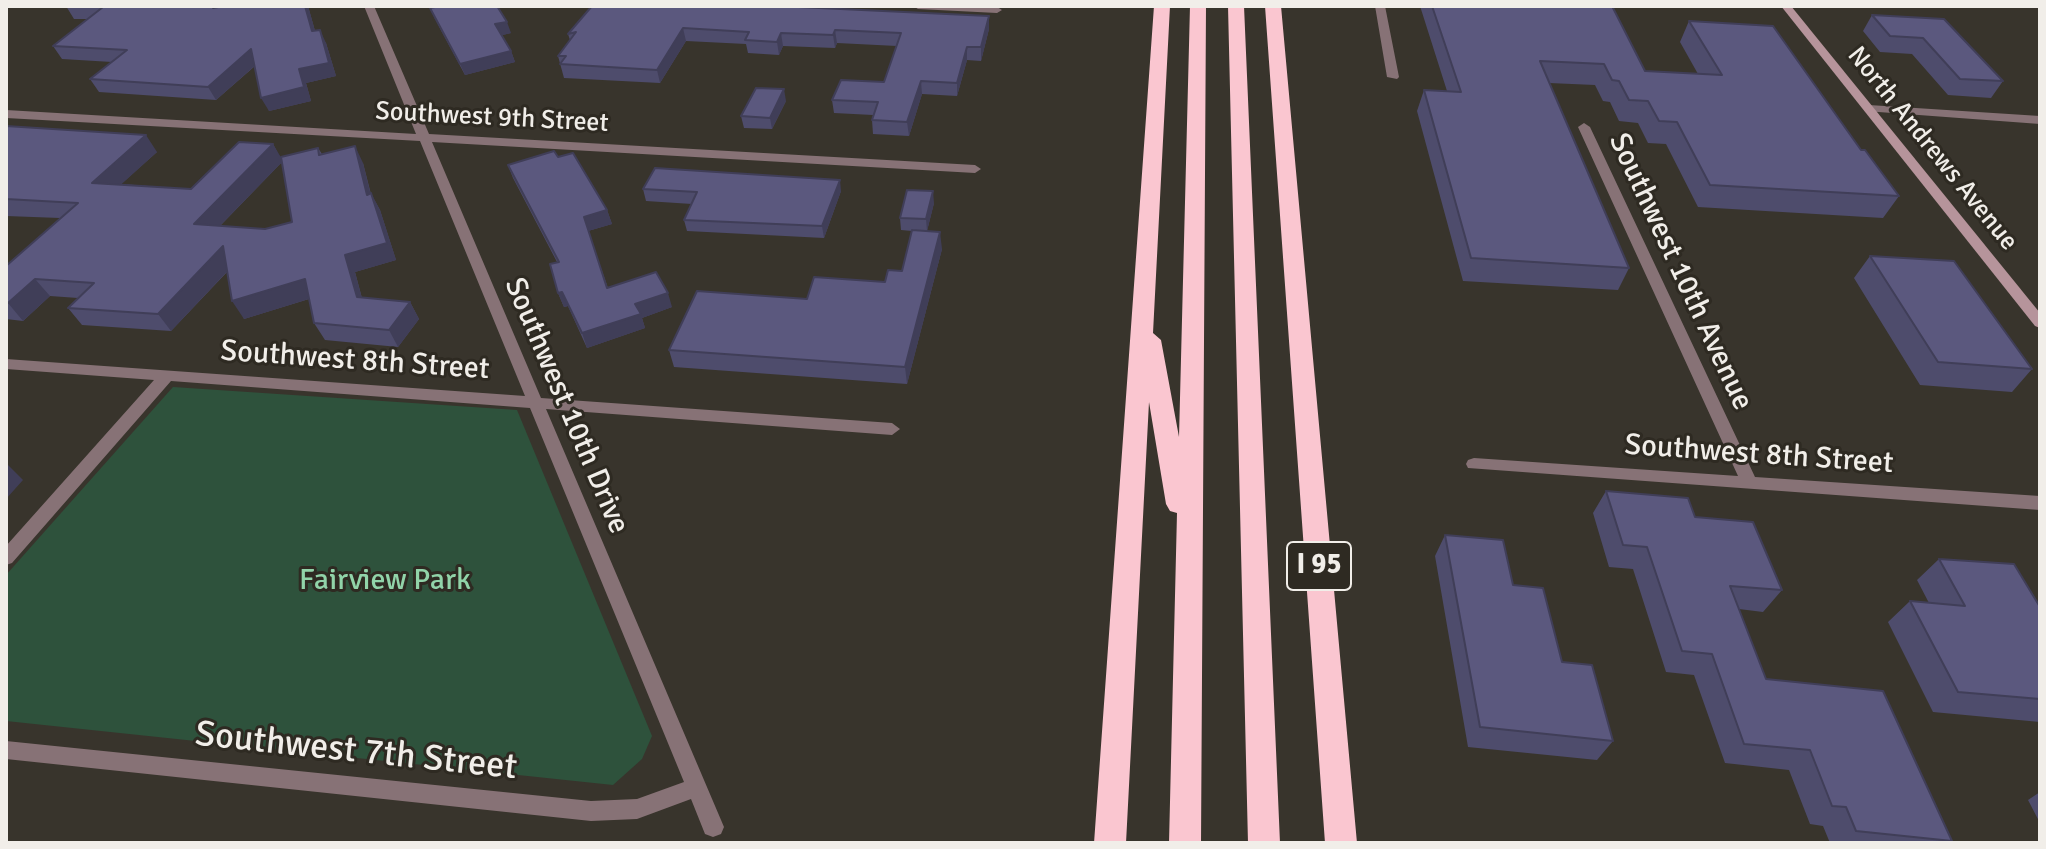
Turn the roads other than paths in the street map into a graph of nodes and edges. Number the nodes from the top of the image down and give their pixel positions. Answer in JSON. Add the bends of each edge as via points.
{"nodes":[{"id":1,"x":369,"y":6,"type":"edge"},
{"id":2,"x":918,"y":6,"type":"edge"},
{"id":3,"x":1162,"y":6,"type":"edge"},
{"id":4,"x":1198,"y":6,"type":"edge"},
{"id":5,"x":1236,"y":6,"type":"edge"},
{"id":6,"x":1273,"y":6,"type":"edge"},
{"id":7,"x":1380,"y":6,"type":"edge"},
{"id":8,"x":1786,"y":6,"type":"edge"},
{"id":9,"x":997,"y":10,"type":"dead end"},
{"id":10,"x":1393,"y":77,"type":"dead end"},
{"id":11,"x":1869,"y":109,"type":"junction"},
{"id":12,"x":6,"y":114,"type":"edge"},
{"id":13,"x":2040,"y":120,"type":"edge"},
{"id":14,"x":1584,"y":127,"type":"dead end"},
{"id":15,"x":425,"y":138,"type":"junction"},
{"id":16,"x":975,"y":169,"type":"dead end"},
{"id":17,"x":1143,"y":300,"type":"junction"},
{"id":18,"x":2040,"y":323,"type":"edge"},
{"id":19,"x":6,"y":364,"type":"edge"},
{"id":20,"x":167,"y":376,"type":"junction"},
{"id":21,"x":534,"y":402,"type":"junction"},
{"id":22,"x":892,"y":429,"type":"dead end"},
{"id":23,"x":1474,"y":464,"type":"dead end"},
{"id":24,"x":1749,"y":481,"type":"junction"},
{"id":25,"x":2040,"y":503,"type":"edge"},
{"id":26,"x":6,"y":558,"type":"edge"},
{"id":27,"x":1189,"y":562,"type":"junction"},
{"id":28,"x":6,"y":750,"type":"edge"},
{"id":29,"x":696,"y":787,"type":"junction"},
{"id":30,"x":713,"y":827,"type":"dead end"},
{"id":31,"x":1110,"y":843,"type":"edge"},
{"id":32,"x":1185,"y":843,"type":"edge"},
{"id":33,"x":1264,"y":843,"type":"edge"},
{"id":34,"x":1341,"y":843,"type":"edge"}],
"edges":[{"from":1,"to":15,"type":"street","name":"Southwest 10th Drive"},
{"from":2,"to":9,"type":"street"},
{"from":3,"to":17,"type":"highway"},
{"from":4,"to":27,"type":"highway"},
{"from":5,"to":33,"type":"highway"},
{"from":6,"to":34,"type":"highway","number":"I 95"},
{"from":7,"to":10,"type":"street"},
{"from":8,"to":11,"type":"main road","name":"North Andrews Avenue"},
{"from":11,"to":13,"type":"street"},
{"from":11,"to":18,"type":"main road","name":"North Andrews Avenue"},
{"from":12,"to":15,"type":"street","name":"Southwest 9th Street"},
{"from":14,"to":24,"type":"street","name":"Southwest 10th Avenue"},
{"from":15,"to":16,"type":"street","name":"Southwest 9th Street"},
{"from":15,"to":21,"type":"street","name":"Southwest 10th Drive"},
{"from":17,"to":27,"type":"highway"},
{"from":17,"to":31,"type":"highway"},
{"from":19,"to":20,"type":"street","name":"Southwest 8th Street"},
{"from":20,"to":21,"type":"street","name":"Southwest 8th Street"},
{"from":20,"to":26,"type":"street"},
{"from":21,"to":22,"type":"street","name":"Southwest 8th Street"},
{"from":21,"to":29,"type":"street","name":"Southwest 10th Drive"},
{"from":23,"to":24,"type":"street","name":"Southwest 8th Street"},
{"from":24,"to":25,"type":"street","name":"Southwest 8th Street"},
{"from":27,"to":32,"type":"highway"},
{"from":28,"to":29,"type":"street","name":"Southwest 7th Street","via":[[591,811],[637,809]]},
{"from":29,"to":30,"type":"street","name":"Southwest 10th Drive"}]}
